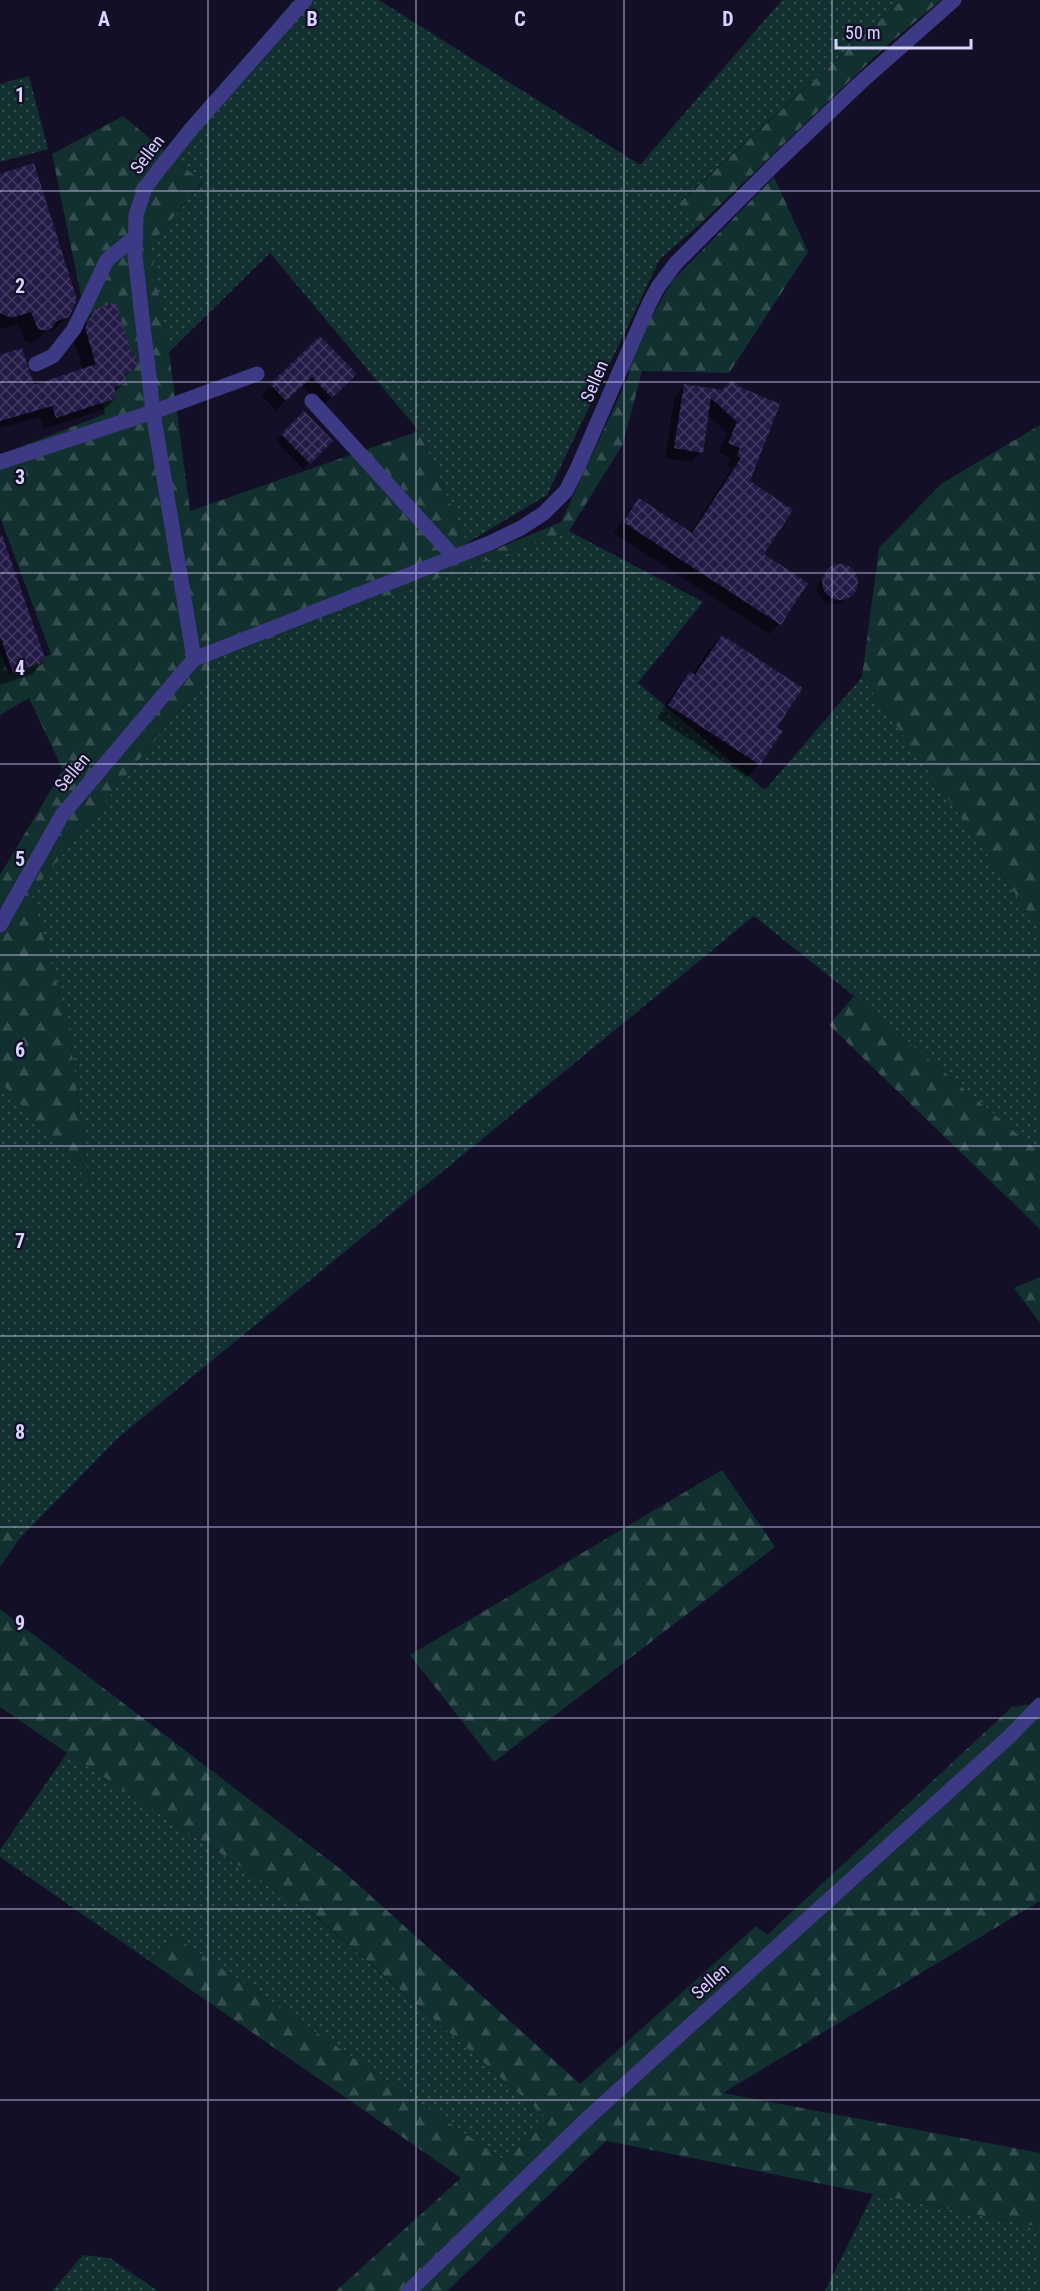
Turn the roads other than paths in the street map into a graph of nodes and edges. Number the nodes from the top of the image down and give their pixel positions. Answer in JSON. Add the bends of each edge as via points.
{"nodes":[{"id":1,"x":305,"y":0,"type":"edge"},
{"id":2,"x":954,"y":0,"type":"edge"},
{"id":3,"x":136,"y":236,"type":"junction"},
{"id":4,"x":36,"y":364,"type":"dead end"},
{"id":5,"x":257,"y":374,"type":"dead end"},
{"id":6,"x":312,"y":401,"type":"dead end"},
{"id":7,"x":153,"y":412,"type":"junction"},
{"id":8,"x":0,"y":462,"type":"edge"},
{"id":9,"x":453,"y":557,"type":"junction"},
{"id":10,"x":194,"y":658,"type":"junction"},
{"id":11,"x":0,"y":925,"type":"edge"},
{"id":12,"x":1040,"y":1705,"type":"edge"},
{"id":13,"x":409,"y":2291,"type":"edge"}],
"edges":[{"from":1,"to":3,"type":"street","name":"Sellen","via":[[145,188],[136,215]]},
{"from":2,"to":9,"type":"street","name":"Sellen","via":[[775,164],[667,274],[644,315],[578,467],[554,506],[521,528]]},
{"from":3,"to":4,"type":"street","via":[[107,260],[74,329],[53,356]]},
{"from":3,"to":7,"type":"street","name":"Sellen"},
{"from":5,"to":7,"type":"street"},
{"from":6,"to":9,"type":"street"},
{"from":7,"to":8,"type":"street"},
{"from":7,"to":10,"type":"street","name":"Sellen"},
{"from":9,"to":10,"type":"street","name":"Sellen"},
{"from":10,"to":11,"type":"street","name":"Sellen","via":[[62,815]]},
{"from":12,"to":13,"type":"street","name":"Sellen","via":[[590,2116]]}]}
